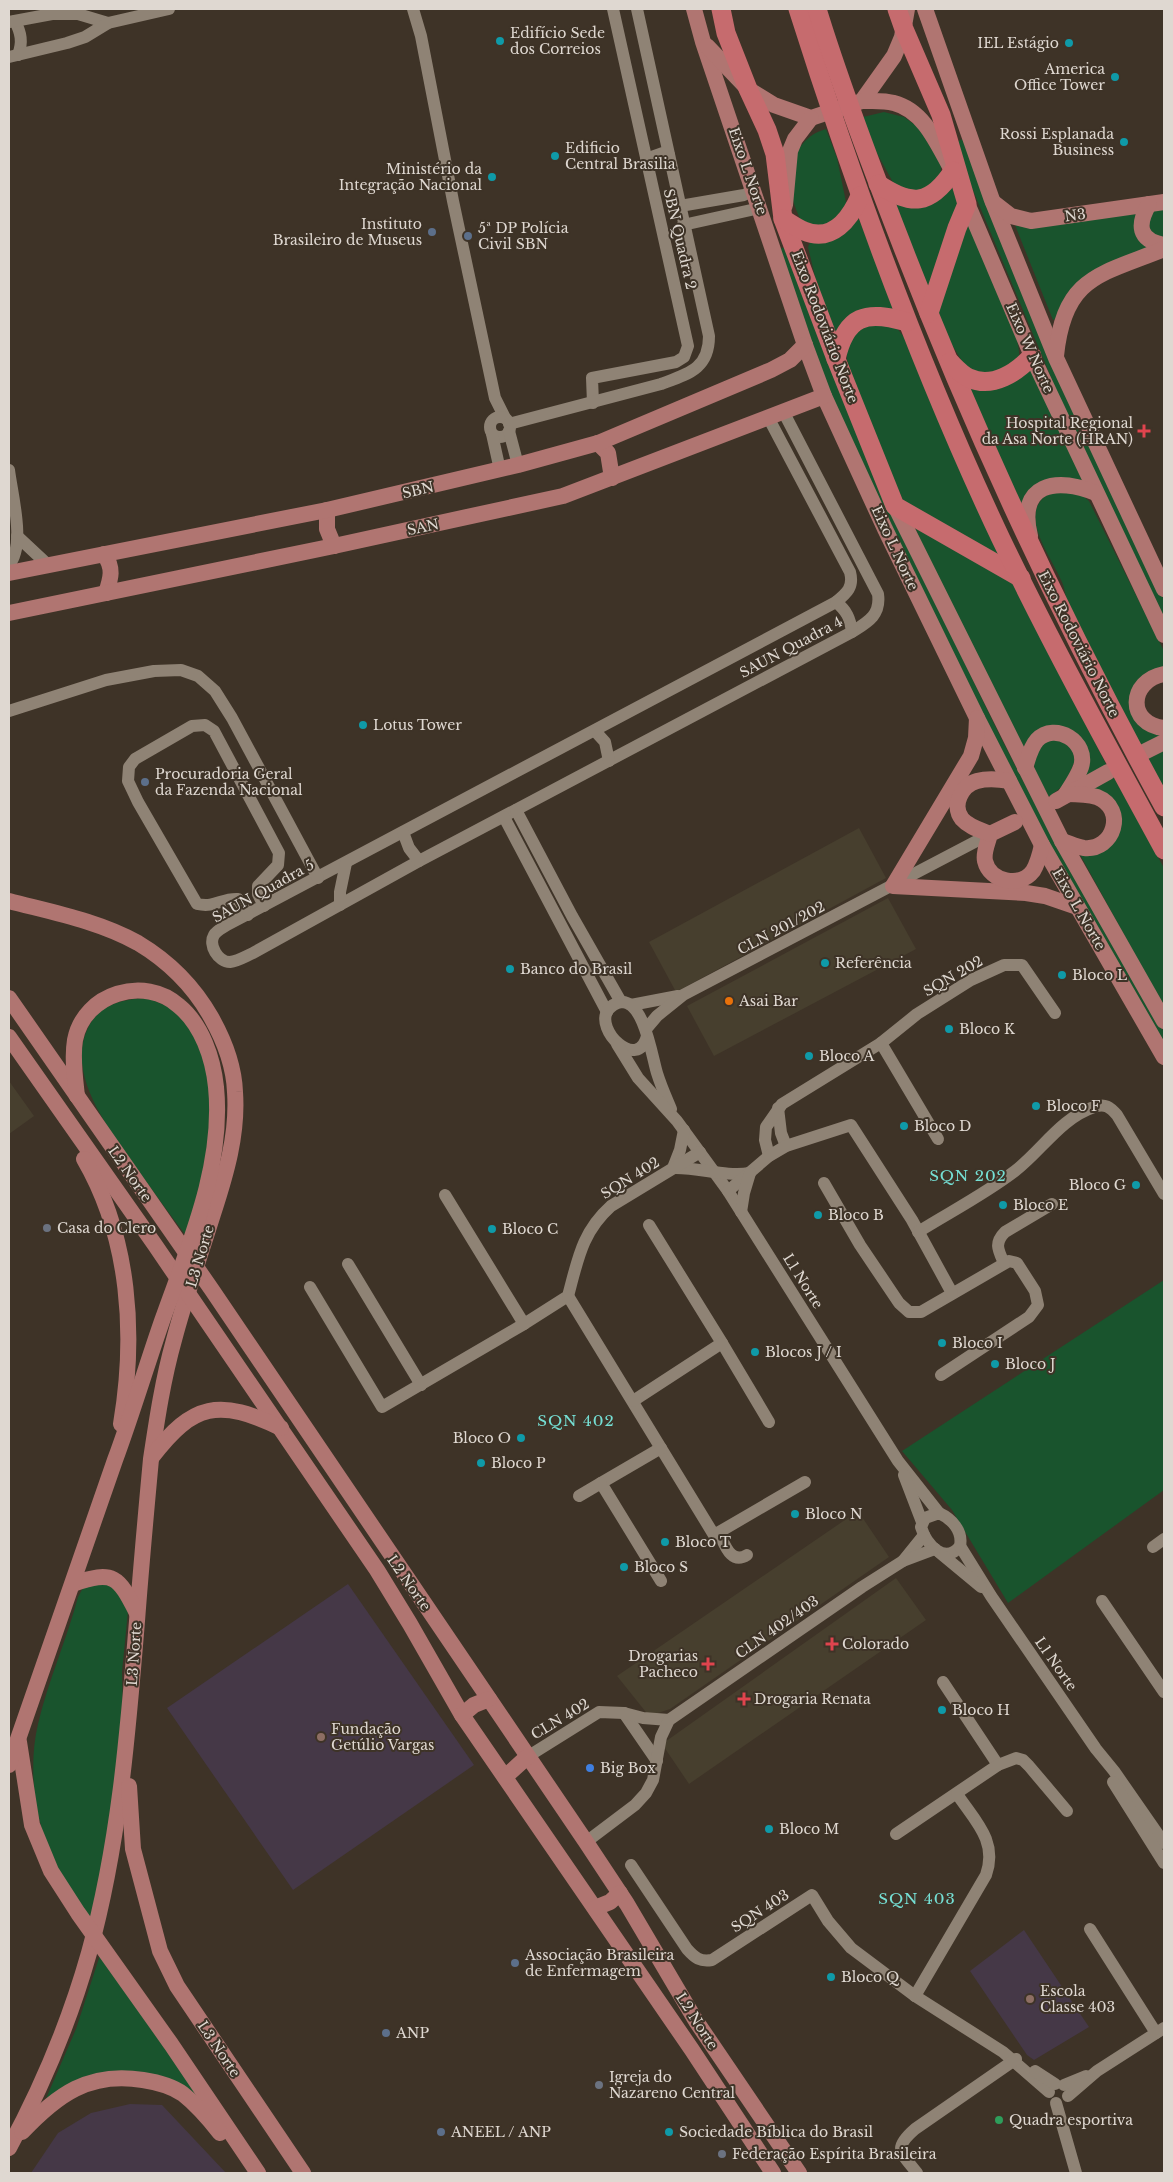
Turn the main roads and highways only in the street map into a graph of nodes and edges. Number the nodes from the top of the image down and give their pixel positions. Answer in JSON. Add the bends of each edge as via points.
{"nodes":[{"id":1,"x":694,"y":9,"type":"edge"},
{"id":2,"x":721,"y":9,"type":"edge"},
{"id":3,"x":798,"y":9,"type":"edge"},
{"id":4,"x":817,"y":9,"type":"edge"},
{"id":5,"x":897,"y":9,"type":"edge"},
{"id":6,"x":907,"y":9,"type":"edge"},
{"id":7,"x":925,"y":9,"type":"edge"},
{"id":8,"x":904,"y":29,"type":"junction"},
{"id":9,"x":703,"y":42,"type":"junction"},
{"id":10,"x":748,"y":89,"type":"junction"},
{"id":11,"x":861,"y":101,"type":"junction"},
{"id":12,"x":814,"y":117,"type":"junction"},
{"id":13,"x":953,"y":171,"type":"junction"},
{"id":14,"x":878,"y":184,"type":"junction"},
{"id":15,"x":860,"y":196,"type":"junction"},
{"id":16,"x":992,"y":200,"type":"junction"},
{"id":17,"x":1156,"y":203,"type":"edge"},
{"id":18,"x":967,"y":204,"type":"junction"},
{"id":19,"x":783,"y":219,"type":"junction"},
{"id":20,"x":1164,"y":244,"type":"edge"},
{"id":21,"x":1164,"y":249,"type":"edge"},
{"id":22,"x":929,"y":313,"type":"junction"},
{"id":23,"x":907,"y":322,"type":"junction"},
{"id":24,"x":805,"y":345,"type":"junction"},
{"id":25,"x":1032,"y":356,"type":"junction"},
{"id":26,"x":1056,"y":358,"type":"junction"},
{"id":27,"x":836,"y":359,"type":"junction"},
{"id":28,"x":947,"y":359,"type":"junction"},
{"id":29,"x":824,"y":396,"type":"junction"},
{"id":30,"x":598,"y":442,"type":"junction"},
{"id":31,"x":612,"y":478,"type":"junction"},
{"id":32,"x":1096,"y":493,"type":"junction"},
{"id":33,"x":896,"y":506,"type":"junction"},
{"id":34,"x":327,"y":510,"type":"junction"},
{"id":35,"x":334,"y":546,"type":"junction"},
{"id":36,"x":104,"y":554,"type":"junction"},
{"id":37,"x":1034,"y":555,"type":"junction"},
{"id":38,"x":9,"y":573,"type":"edge"},
{"id":39,"x":1021,"y":578,"type":"junction"},
{"id":40,"x":1164,"y":590,"type":"edge"},
{"id":41,"x":106,"y":593,"type":"junction"},
{"id":42,"x":9,"y":613,"type":"edge"},
{"id":43,"x":1164,"y":635,"type":"edge"},
{"id":44,"x":1164,"y":674,"type":"edge"},
{"id":45,"x":977,"y":718,"type":"junction"},
{"id":46,"x":1164,"y":728,"type":"edge"},
{"id":47,"x":1164,"y":742,"type":"edge"},
{"id":48,"x":1144,"y":752,"type":"dead end"},
{"id":49,"x":1025,"y":768,"type":"junction"},
{"id":50,"x":1108,"y":772,"type":"dead end"},
{"id":51,"x":1009,"y":780,"type":"junction"},
{"id":52,"x":1061,"y":798,"type":"junction"},
{"id":53,"x":1164,"y":807,"type":"edge"},
{"id":54,"x":1015,"y":822,"type":"dead end"},
{"id":55,"x":990,"y":834,"type":"junction"},
{"id":56,"x":1062,"y":841,"type":"junction"},
{"id":57,"x":1042,"y":845,"type":"junction"},
{"id":58,"x":1164,"y":850,"type":"edge"},
{"id":59,"x":9,"y":901,"type":"edge"},
{"id":60,"x":1077,"y":907,"type":"junction"},
{"id":61,"x":9,"y":998,"type":"edge"},
{"id":62,"x":1164,"y":1022,"type":"edge"},
{"id":63,"x":9,"y":1037,"type":"edge"},
{"id":64,"x":1164,"y":1057,"type":"edge"},
{"id":65,"x":44,"y":1089,"type":"junction"},
{"id":66,"x":78,"y":1099,"type":"junction"},
{"id":67,"x":282,"y":1429,"type":"junction"},
{"id":68,"x":151,"y":1459,"type":"junction"},
{"id":69,"x":115,"y":1460,"type":"junction"},
{"id":70,"x":73,"y":1584,"type":"junction"},
{"id":71,"x":137,"y":1613,"type":"junction"},
{"id":72,"x":489,"y":1698,"type":"junction"},
{"id":73,"x":462,"y":1715,"type":"junction"},
{"id":74,"x":128,"y":1739,"type":"junction"},
{"id":75,"x":19,"y":1740,"type":"junction"},
{"id":76,"x":527,"y":1756,"type":"junction"},
{"id":77,"x":9,"y":1764,"type":"edge"},
{"id":78,"x":505,"y":1777,"type":"junction"},
{"id":79,"x":620,"y":1893,"type":"junction"},
{"id":80,"x":595,"y":1908,"type":"junction"},
{"id":81,"x":10,"y":2145,"type":"edge"},
{"id":82,"x":258,"y":2172,"type":"edge"},
{"id":83,"x":303,"y":2173,"type":"edge"},
{"id":84,"x":773,"y":2173,"type":"edge"},
{"id":85,"x":799,"y":2173,"type":"edge"}],
"edges":[{"from":1,"to":9,"type":"main road","name":"Eixo L Norte"},
{"from":2,"to":10,"type":"highway","name":"Eixo Rodoviário Norte","via":[[726,33]]},
{"from":3,"to":15,"type":"highway","name":"Eixo Rodoviário Norte"},
{"from":4,"to":14,"type":"highway","name":"Eixo Rodoviário Norte","via":[[840,83]]},
{"from":5,"to":8,"type":"highway"},
{"from":6,"to":8,"type":"main road"},
{"from":7,"to":16,"type":"main road","name":"Eixo W Norte"},
{"from":8,"to":11,"type":"main road","via":[[894,56]]},
{"from":8,"to":18,"type":"highway","via":[[941,115]]},
{"from":9,"to":10,"type":"main road"},
{"from":9,"to":24,"type":"main road","name":"Eixo L Norte"},
{"from":10,"to":12,"type":"main road","via":[[774,105]]},
{"from":10,"to":19,"type":"highway","name":"Eixo Rodoviário Norte","via":[[768,130],[775,154]]},
{"from":11,"to":12,"type":"main road"},
{"from":11,"to":13,"type":"main road","name":"Eixo W Norte","via":[[891,102],[915,113]]},
{"from":12,"to":19,"type":"main road","name":"Eixo L Norte","via":[[795,139],[790,151]]},
{"from":13,"to":14,"type":"highway","via":[[937,190],[918,200],[895,196]]},
{"from":13,"to":18,"type":"main road","name":"Eixo W Norte"},
{"from":14,"to":22,"type":"highway","name":"Eixo Rodoviário Norte"},
{"from":15,"to":19,"type":"highway","via":[[849,218],[828,233],[803,231]]},
{"from":15,"to":23,"type":"highway","name":"Eixo Rodoviário Norte"},
{"from":16,"to":17,"type":"main road","name":"N3","via":[[1011,216],[1031,221]]},
{"from":16,"to":26,"type":"main road","name":"Eixo W Norte"},
{"from":17,"to":20,"type":"main road","via":[[1143,215],[1142,230],[1154,243]]},
{"from":18,"to":22,"type":"highway"},
{"from":18,"to":25,"type":"main road","name":"Eixo W Norte"},
{"from":19,"to":27,"type":"highway","name":"Eixo Rodoviário Norte"},
{"from":21,"to":26,"type":"main road","via":[[1095,277],[1080,288],[1062,319]]},
{"from":22,"to":28,"type":"highway","name":"Eixo Rodoviário Norte"},
{"from":23,"to":27,"type":"highway","via":[[888,317],[864,318],[846,329]]},
{"from":23,"to":39,"type":"highway","name":"Eixo Rodoviário Norte","via":[[965,459]]},
{"from":24,"to":29,"type":"main road","name":"Eixo L Norte"},
{"from":24,"to":30,"type":"main road","name":"SBN","via":[[790,360],[771,370]]},
{"from":25,"to":28,"type":"highway","via":[[1012,374],[980,381],[962,374]]},
{"from":25,"to":32,"type":"main road","name":"Eixo W Norte"},
{"from":26,"to":40,"type":"main road","name":"Eixo W Norte"},
{"from":27,"to":33,"type":"highway","name":"Eixo Rodoviário Norte"},
{"from":28,"to":37,"type":"highway","name":"Eixo Rodoviário Norte"},
{"from":29,"to":31,"type":"main road","name":"SAN"},
{"from":29,"to":45,"type":"main road","name":"Eixo L Norte"},
{"from":30,"to":31,"type":"main road","via":[[608,453]]},
{"from":30,"to":34,"type":"main road","name":"SBN","via":[[500,470]]},
{"from":31,"to":35,"type":"main road","name":"SAN","via":[[563,496]]},
{"from":32,"to":37,"type":"main road","via":[[1065,484],[1038,492],[1026,509]]},
{"from":32,"to":43,"type":"main road","name":"Eixo W Norte"},
{"from":33,"to":39,"type":"highway","name":"Eixo Rodoviário Norte"},
{"from":33,"to":49,"type":"main road","name":"Eixo L Norte"},
{"from":34,"to":35,"type":"main road","via":[[327,530]]},
{"from":34,"to":36,"type":"main road","name":"SBN"},
{"from":35,"to":41,"type":"main road","name":"SAN"},
{"from":36,"to":38,"type":"main road","name":"SBN"},
{"from":36,"to":41,"type":"main road","via":[[112,577]]},
{"from":37,"to":53,"type":"highway","name":"Eixo Rodoviário Norte"},
{"from":39,"to":58,"type":"highway","name":"Eixo Rodoviário Norte","via":[[1098,732]]},
{"from":41,"to":42,"type":"main road","name":"SAN"},
{"from":44,"to":46,"type":"main road","via":[[1140,688],[1136,703],[1144,721]]},
{"from":45,"to":51,"type":"main road","name":"Eixo L Norte"},
{"from":45,"to":60,"type":"main road","via":[[971,756],[893,886],[1026,893]]},
{"from":47,"to":48,"type":"main road"},
{"from":49,"to":52,"type":"main road","via":[[1038,738],[1052,733],[1067,735],[1077,745],[1082,759]]},
{"from":49,"to":56,"type":"main road","name":"Eixo L Norte"},
{"from":50,"to":52,"type":"main road"},
{"from":51,"to":55,"type":"main road","via":[[976,781],[963,790],[959,798],[962,819]]},
{"from":51,"to":57,"type":"main road","name":"Eixo L Norte"},
{"from":52,"to":56,"type":"main road","via":[[1085,794],[1098,797],[1110,807],[1116,821],[1110,835],[1094,847],[1085,848]]},
{"from":54,"to":55,"type":"main road"},
{"from":55,"to":57,"type":"main road","via":[[984,854],[988,868],[1008,881],[1029,875],[1038,861]]},
{"from":56,"to":62,"type":"main road","name":"Eixo L Norte"},
{"from":57,"to":60,"type":"main road","name":"Eixo L Norte"},
{"from":59,"to":68,"type":"main road","name":"L3 Norte","via":[[105,929],[137,943],[161,959],[204,1003],[221,1034],[231,1062],[236,1092],[229,1165],[174,1340]]},
{"from":60,"to":64,"type":"main road","name":"Eixo L Norte"},
{"from":61,"to":66,"type":"main road","name":"L2 Norte"},
{"from":63,"to":65,"type":"main road","name":"L2 Norte"},
{"from":65,"to":67,"type":"main road","name":"L2 Norte"},
{"from":65,"to":69,"type":"main road","via":[[104,1200],[124,1280],[129,1350]]},
{"from":66,"to":69,"type":"main road","name":"L3 Norte","via":[[75,1039],[91,1010],[115,993],[130,990],[155,993],[170,999],[181,1007],[202,1036],[216,1085],[216,1136],[210,1172]]},
{"from":66,"to":72,"type":"main road","name":"L2 Norte"},
{"from":67,"to":68,"type":"main road","via":[[230,1410],[200,1412],[176,1428]]},
{"from":67,"to":73,"type":"main road","name":"L2 Norte","via":[[391,1592]]},
{"from":68,"to":71,"type":"main road","name":"L3 Norte"},
{"from":69,"to":70,"type":"main road","name":"L3 Norte"},
{"from":70,"to":71,"type":"main road","via":[[96,1577],[110,1577],[126,1590]]},
{"from":70,"to":75,"type":"main road","name":"L3 Norte"},
{"from":71,"to":74,"type":"main road","name":"L3 Norte"},
{"from":72,"to":73,"type":"main road"},
{"from":72,"to":76,"type":"main road","name":"L2 Norte"},
{"from":73,"to":78,"type":"main road","name":"L2 Norte"},
{"from":74,"to":81,"type":"main road","name":"L3 Norte","via":[[100,1910],[88,1954],[52,2055]]},
{"from":74,"to":83,"type":"main road","name":"L3 Norte","via":[[133,1849],[160,1951],[177,1986]]},
{"from":75,"to":77,"type":"main road","name":"L3 Norte"},
{"from":75,"to":82,"type":"main road","name":"L3 Norte","via":[[32,1825],[52,1871]]},
{"from":76,"to":78,"type":"main road"},
{"from":76,"to":79,"type":"main road","name":"L2 Norte"},
{"from":78,"to":80,"type":"main road","name":"L2 Norte"},
{"from":79,"to":80,"type":"main road","via":[[610,1902]]},
{"from":79,"to":85,"type":"main road","name":"L2 Norte","via":[[696,2021]]},
{"from":80,"to":84,"type":"main road","name":"L2 Norte"},
{"from":81,"to":82,"type":"main road","via":[[52,2102],[72,2089],[110,2077],[135,2079],[156,2082],[180,2092]]}]}
